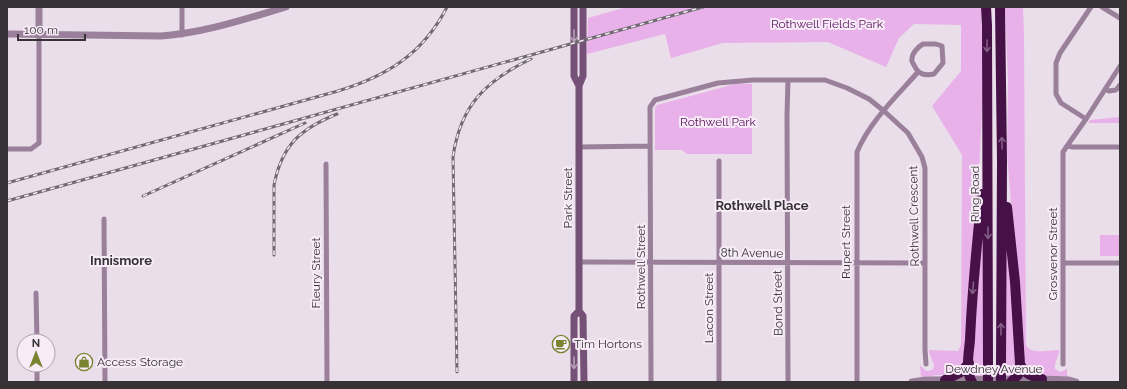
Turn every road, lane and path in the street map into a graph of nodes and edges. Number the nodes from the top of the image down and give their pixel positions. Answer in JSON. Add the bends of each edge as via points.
{"nodes":[{"id":1,"x":39,"y":7,"type":"edge"},
{"id":2,"x":182,"y":7,"type":"edge"},
{"id":3,"x":286,"y":7,"type":"edge"},
{"id":4,"x":574,"y":7,"type":"edge"},
{"id":5,"x":583,"y":7,"type":"edge"},
{"id":6,"x":986,"y":7,"type":"edge"},
{"id":7,"x":1000,"y":7,"type":"edge"},
{"id":8,"x":1091,"y":7,"type":"edge"},
{"id":9,"x":1102,"y":7,"type":"edge"},
{"id":10,"x":1120,"y":18,"type":"edge"},
{"id":11,"x":7,"y":34,"type":"edge"},
{"id":12,"x":39,"y":34,"type":"junction"},
{"id":13,"x":182,"y":35,"type":"junction"},
{"id":14,"x":1120,"y":66,"type":"edge"},
{"id":15,"x":918,"y":72,"type":"junction"},
{"id":16,"x":788,"y":80,"type":"junction"},
{"id":17,"x":1120,"y":85,"type":"edge"},
{"id":18,"x":579,"y":86,"type":"junction"},
{"id":19,"x":1105,"y":89,"type":"junction"},
{"id":20,"x":884,"y":111,"type":"junction"},
{"id":21,"x":1086,"y":119,"type":"junction"},
{"id":22,"x":988,"y":138,"type":"junction"},
{"id":23,"x":650,"y":146,"type":"junction"},
{"id":24,"x":1067,"y":146,"type":"junction"},
{"id":25,"x":579,"y":147,"type":"junction"},
{"id":26,"x":1120,"y":147,"type":"edge"},
{"id":27,"x":7,"y":149,"type":"edge"},
{"id":28,"x":650,"y":152,"type":"joint"},
{"id":29,"x":719,"y":161,"type":"dead end"},
{"id":30,"x":1002,"y":162,"type":"junction"},
{"id":31,"x":326,"y":164,"type":"dead end"},
{"id":32,"x":104,"y":219,"type":"dead end"},
{"id":33,"x":579,"y":262,"type":"junction"},
{"id":34,"x":651,"y":262,"type":"junction"},
{"id":35,"x":719,"y":262,"type":"junction"},
{"id":36,"x":788,"y":263,"type":"junction"},
{"id":37,"x":856,"y":263,"type":"junction"},
{"id":38,"x":925,"y":263,"type":"junction"},
{"id":39,"x":1063,"y":263,"type":"junction"},
{"id":40,"x":1120,"y":263,"type":"edge"},
{"id":41,"x":36,"y":293,"type":"dead end"},
{"id":42,"x":579,"y":311,"type":"junction"},
{"id":43,"x":37,"y":333,"type":"edge"},
{"id":44,"x":969,"y":363,"type":"junction"},
{"id":45,"x":926,"y":364,"type":"dead end"},
{"id":46,"x":1020,"y":364,"type":"junction"},
{"id":47,"x":1063,"y":364,"type":"dead end"},
{"id":48,"x":945,"y":380,"type":"junction"},
{"id":49,"x":1042,"y":380,"type":"junction"},
{"id":50,"x":971,"y":381,"type":"edge"},
{"id":51,"x":1013,"y":381,"type":"edge"},
{"id":52,"x":105,"y":382,"type":"edge"},
{"id":53,"x":327,"y":382,"type":"edge"},
{"id":54,"x":574,"y":382,"type":"edge"},
{"id":55,"x":584,"y":382,"type":"edge"},
{"id":56,"x":651,"y":382,"type":"edge"},
{"id":57,"x":719,"y":382,"type":"edge"},
{"id":58,"x":788,"y":382,"type":"edge"},
{"id":59,"x":857,"y":382,"type":"edge"},
{"id":60,"x":912,"y":382,"type":"edge"},
{"id":61,"x":988,"y":382,"type":"edge"},
{"id":62,"x":1001,"y":382,"type":"edge"},
{"id":63,"x":1076,"y":382,"type":"edge"}],
"edges":[{"from":1,"to":12,"type":"street"},
{"from":2,"to":13,"type":"street"},
{"from":3,"to":13,"type":"street"},
{"from":4,"to":18,"type":"main road","name":"Park Street","one_way":true,"via":[[574,76]]},
{"from":5,"to":18,"type":"main road","name":"Park Street","via":[[583,76]]},
{"from":6,"to":22,"type":"highway","name":"Ring Road","one_way":true},
{"from":30,"to":7,"type":"highway","one_way":true},
{"from":8,"to":21,"type":"street","via":[[1056,63],[1056,94],[1061,103]]},
{"from":9,"to":10,"type":"street"},
{"from":11,"to":12,"type":"street"},
{"from":12,"to":13,"type":"street"},
{"from":12,"to":27,"type":"street","via":[[40,143],[32,149]]},
{"from":14,"to":19,"type":"street"},
{"from":15,"to":15,"type":"street","via":[[927,76],[934,74],[943,63],[942,46],[922,44],[916,49],[912,63]]},
{"from":15,"to":20,"type":"street","name":"Rupert Street"},
{"from":16,"to":20,"type":"street","name":"Rothwell Crescent","via":[[825,80],[869,98]]},
{"from":16,"to":23,"type":"street","name":"Rothwell Crescent","via":[[718,83],[655,100],[650,107]]},
{"from":16,"to":36,"type":"street","name":"Bond Street"},
{"from":17,"to":19,"type":"street","via":[[1116,90]]},
{"from":18,"to":25,"type":"main road","name":"Park Street"},
{"from":19,"to":21,"type":"street"},
{"from":20,"to":37,"type":"street","name":"Rupert Street","via":[[863,138],[857,152]]},
{"from":20,"to":38,"type":"street","name":"Rothwell Crescent","via":[[908,133],[924,162]]},
{"from":21,"to":24,"type":"street"},
{"from":22,"to":44,"type":"highway","one_way":true,"via":[[974,280]]},
{"from":22,"to":61,"type":"highway","name":"Ring Road","one_way":true,"bridge":true},
{"from":23,"to":25,"type":"street"},
{"from":23,"to":28,"type":"street","name":"Rothwell Crescent"},
{"from":24,"to":26,"type":"street"},
{"from":24,"to":39,"type":"street","name":"Grosvenor Street","via":[[1063,152]]},
{"from":25,"to":33,"type":"main road","name":"Park Street"},
{"from":28,"to":34,"type":"street","name":"Rothwell Street"},
{"from":29,"to":35,"type":"street","name":"Lacon Street"},
{"from":30,"to":46,"type":"highway","via":[[1015,282]]},
{"from":62,"to":30,"type":"highway","one_way":true,"bridge":true},
{"from":31,"to":53,"type":"street","name":"Fleury Street"},
{"from":32,"to":52,"type":"street"},
{"from":33,"to":34,"type":"street","name":"8th Avenue"},
{"from":33,"to":42,"type":"main road","name":"Park Street"},
{"from":34,"to":35,"type":"street","name":"8th Avenue"},
{"from":34,"to":56,"type":"street","name":"Rothwell Street"},
{"from":35,"to":36,"type":"street","name":"8th Avenue"},
{"from":35,"to":57,"type":"street","name":"Lacon Street"},
{"from":36,"to":37,"type":"street","name":"8th Avenue"},
{"from":36,"to":58,"type":"street","name":"Bond Street"},
{"from":37,"to":38,"type":"street","name":"8th Avenue"},
{"from":37,"to":59,"type":"street","name":"Rupert Street"},
{"from":38,"to":45,"type":"street","name":"Rothwell Crescent"},
{"from":39,"to":40,"type":"street"},
{"from":39,"to":47,"type":"street","name":"Grosvenor Street"},
{"from":41,"to":43,"type":"street"},
{"from":42,"to":54,"type":"main road","name":"Park Street","one_way":true,"via":[[574,316]]},
{"from":42,"to":55,"type":"main road","name":"Park Street","via":[[584,316]]},
{"from":44,"to":48,"type":"highway","via":[[961,372]]},
{"from":44,"to":50,"type":"highway"},
{"from":46,"to":49,"type":"highway","via":[[1028,375]]},
{"from":46,"to":51,"type":"highway","via":[[1018,375]]},
{"from":48,"to":50,"type":"street","name":"Dewdney Avenue"},
{"from":48,"to":60,"type":"street","name":"Dewdney Avenue"},
{"from":49,"to":51,"type":"street","name":"Dewdney Avenue"},
{"from":49,"to":63,"type":"street","name":"Dewdney Avenue"},
{"from":50,"to":51,"type":"street","name":"Dewdney Avenue"}]}
